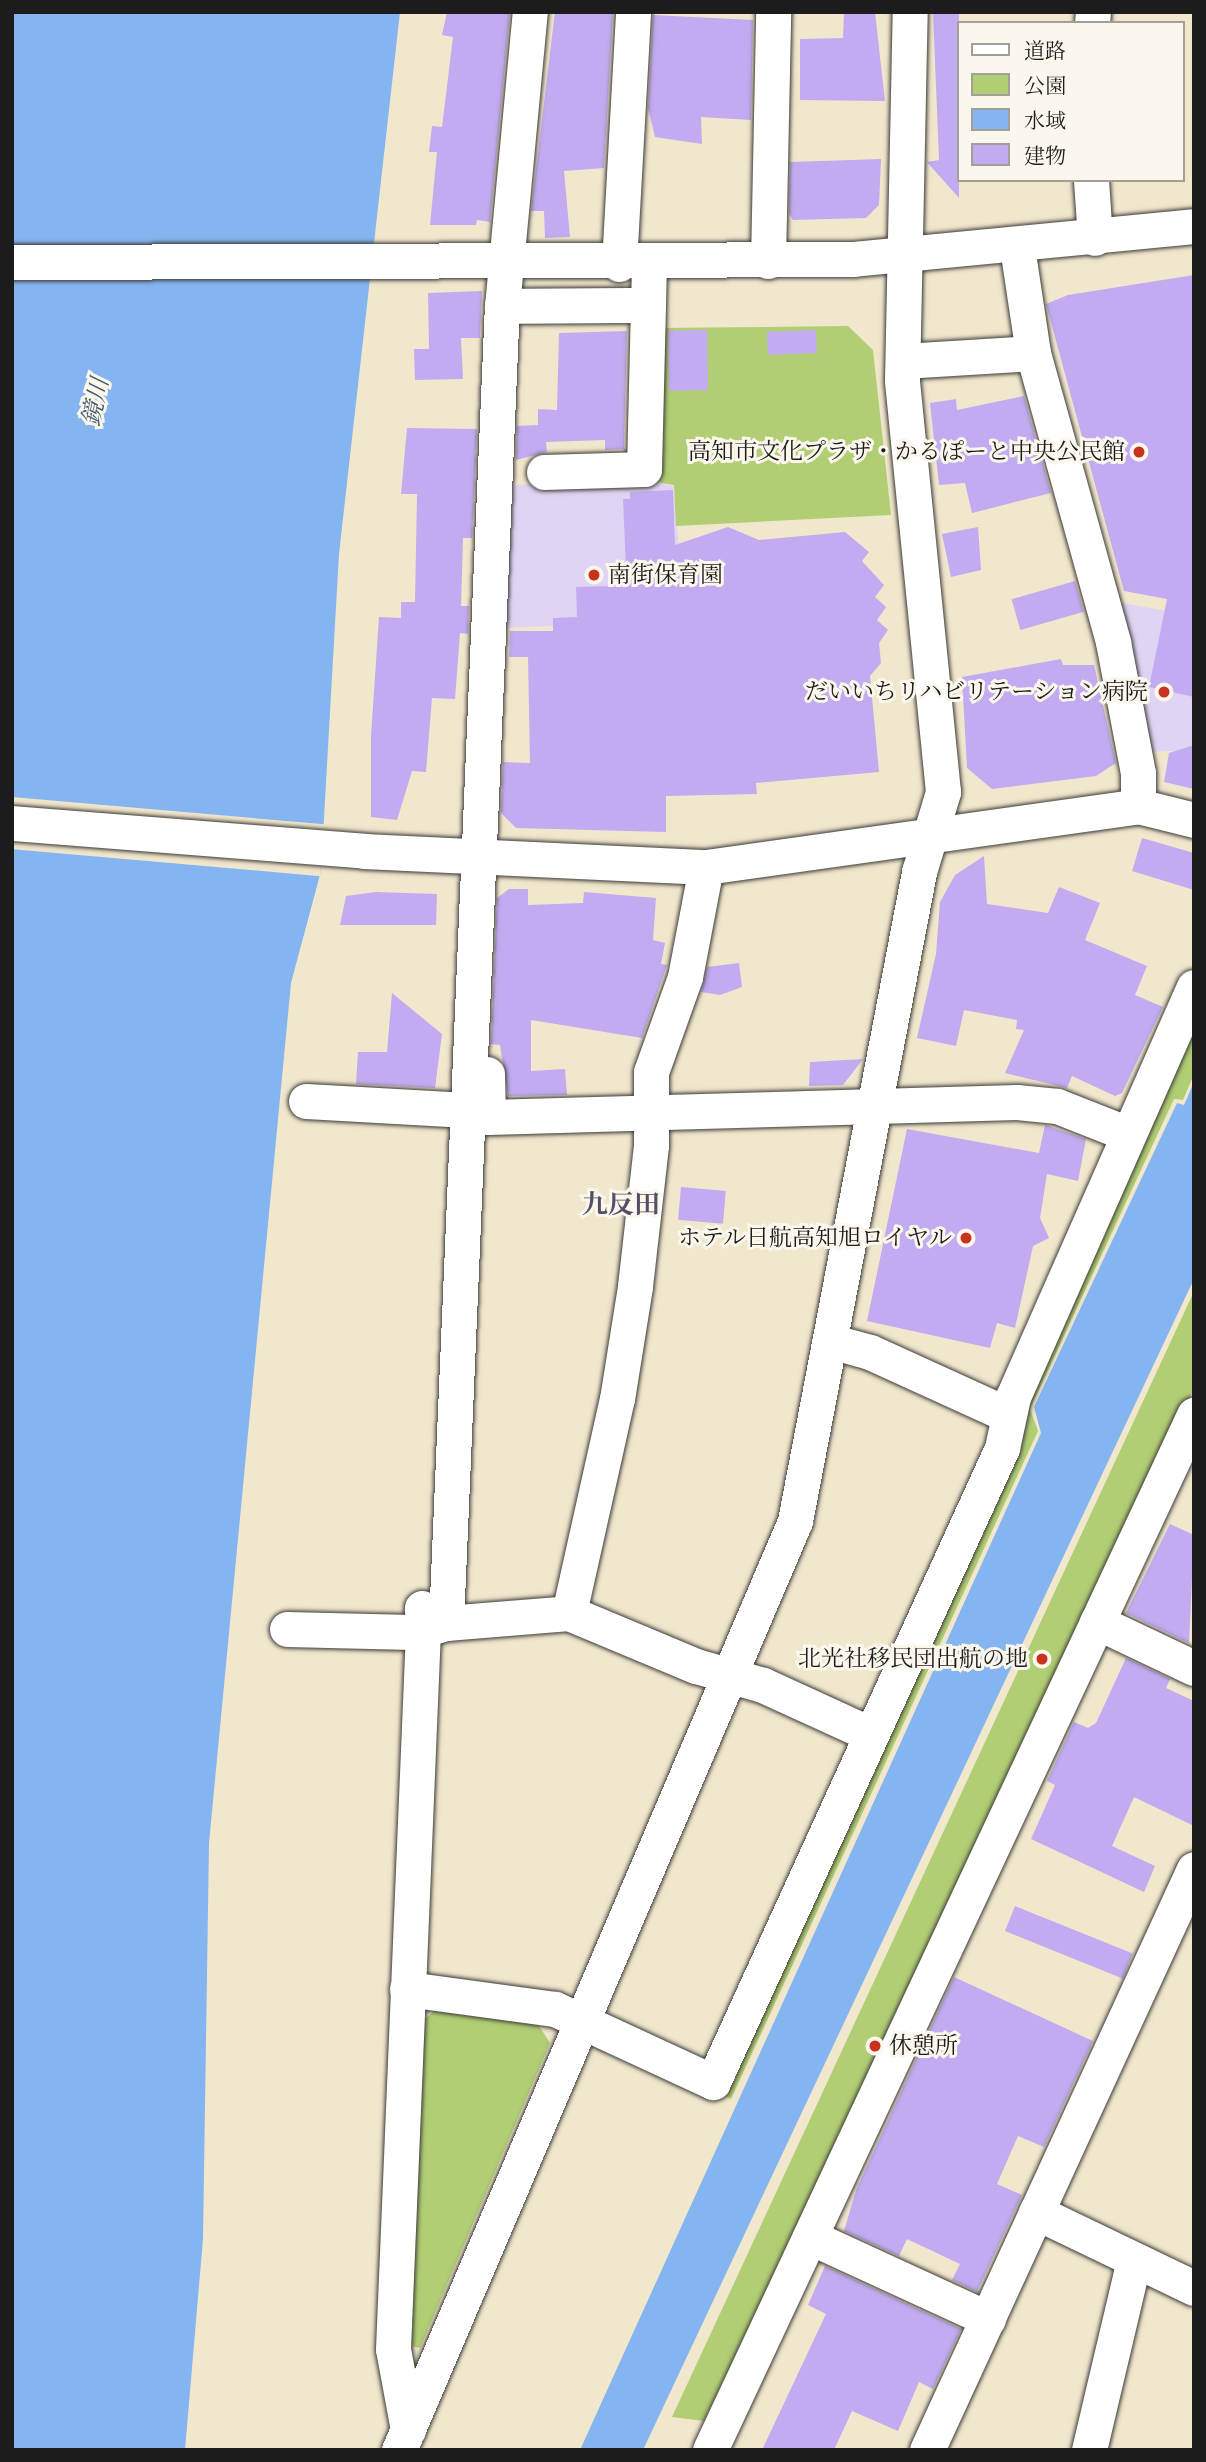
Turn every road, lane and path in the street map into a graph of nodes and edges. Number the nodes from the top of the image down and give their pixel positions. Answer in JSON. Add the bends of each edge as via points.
{"nodes":[{"id":1,"x":530,"y":12,"type":"edge"},
{"id":2,"x":633,"y":12,"type":"edge"},
{"id":3,"x":773,"y":12,"type":"edge"},
{"id":4,"x":910,"y":12,"type":"edge"},
{"id":5,"x":1091,"y":182,"type":"edge"},
{"id":6,"x":1194,"y":226,"type":"edge"},
{"id":7,"x":1095,"y":238,"type":"junction"},
{"id":8,"x":1017,"y":247,"type":"junction"},
{"id":9,"x":907,"y":255,"type":"junction"},
{"id":10,"x":768,"y":261,"type":"junction"},
{"id":11,"x":12,"y":262,"type":"edge"},
{"id":12,"x":505,"y":263,"type":"junction"},
{"id":13,"x":634,"y":264,"type":"junction"},
{"id":14,"x":648,"y":305,"type":"junction"},
{"id":15,"x":501,"y":316,"type":"junction"},
{"id":16,"x":1033,"y":353,"type":"junction"},
{"id":17,"x":904,"y":361,"type":"junction"},
{"id":18,"x":544,"y":472,"type":"dead end"},
{"id":19,"x":1138,"y":806,"type":"junction"},
{"id":20,"x":1194,"y":820,"type":"edge"},
{"id":21,"x":12,"y":823,"type":"edge"},
{"id":22,"x":932,"y":833,"type":"junction"},
{"id":23,"x":481,"y":856,"type":"junction"},
{"id":24,"x":706,"y":867,"type":"junction"},
{"id":25,"x":1194,"y":987,"type":"edge"},
{"id":26,"x":471,"y":1044,"type":"junction"},
{"id":27,"x":306,"y":1101,"type":"dead end"},
{"id":28,"x":874,"y":1104,"type":"junction"},
{"id":29,"x":456,"y":1109,"type":"junction"},
{"id":30,"x":650,"y":1110,"type":"junction"},
{"id":31,"x":1128,"y":1134,"type":"junction"},
{"id":32,"x":830,"y":1341,"type":"junction"},
{"id":33,"x":1008,"y":1415,"type":"junction"},
{"id":34,"x":1194,"y":1415,"type":"edge"},
{"id":35,"x":569,"y":1613,"type":"junction"},
{"id":36,"x":1097,"y":1622,"type":"junction"},
{"id":37,"x":435,"y":1627,"type":"junction"},
{"id":38,"x":287,"y":1629,"type":"dead end"},
{"id":39,"x":1194,"y":1668,"type":"edge"},
{"id":40,"x":730,"y":1677,"type":"junction"},
{"id":41,"x":870,"y":1734,"type":"junction"},
{"id":42,"x":1194,"y":1869,"type":"edge"},
{"id":43,"x":407,"y":1989,"type":"junction"},
{"id":44,"x":582,"y":2021,"type":"junction"},
{"id":45,"x":1037,"y":2212,"type":"junction"},
{"id":46,"x":810,"y":2237,"type":"junction"},
{"id":47,"x":1134,"y":2260,"type":"junction"},
{"id":48,"x":1194,"y":2288,"type":"edge"},
{"id":49,"x":988,"y":2319,"type":"junction"},
{"id":50,"x":404,"y":2440,"type":"edge"},
{"id":51,"x":710,"y":2450,"type":"edge"},
{"id":52,"x":927,"y":2450,"type":"edge"},
{"id":53,"x":1090,"y":2450,"type":"edge"}],
"edges":[{"from":1,"to":12,"type":"street"},
{"from":2,"to":13,"type":"street"},
{"from":3,"to":10,"type":"street"},
{"from":4,"to":9,"type":"street"},
{"from":5,"to":7,"type":"street"},
{"from":6,"to":7,"type":"street"},
{"from":7,"to":8,"type":"street"},
{"from":8,"to":9,"type":"street"},
{"from":8,"to":16,"type":"street"},
{"from":9,"to":10,"type":"street"},
{"from":9,"to":17,"type":"street"},
{"from":10,"to":13,"type":"street"},
{"from":11,"to":12,"type":"street"},
{"from":12,"to":13,"type":"street"},
{"from":12,"to":15,"type":"street"},
{"from":13,"to":14,"type":"street"},
{"from":14,"to":15,"type":"street"},
{"from":14,"to":18,"type":"street","via":[[644,469]]},
{"from":15,"to":23,"type":"street"},
{"from":16,"to":17,"type":"street"},
{"from":16,"to":19,"type":"street","via":[[1113,642],[1138,773]]},
{"from":17,"to":22,"type":"street","via":[[943,792]]},
{"from":19,"to":20,"type":"street"},
{"from":19,"to":22,"type":"street"},
{"from":21,"to":23,"type":"street"},
{"from":22,"to":24,"type":"street"},
{"from":22,"to":28,"type":"street"},
{"from":23,"to":24,"type":"street"},
{"from":23,"to":26,"type":"street"},
{"from":24,"to":30,"type":"street","via":[[685,976],[651,1072]]},
{"from":25,"to":31,"type":"street"},
{"from":26,"to":29,"type":"street"},
{"from":26,"to":30,"type":"street","via":[[488,1052],[488,1117]]},
{"from":27,"to":29,"type":"street"},
{"from":28,"to":30,"type":"street"},
{"from":28,"to":31,"type":"street","via":[[1041,1103],[1098,1118]]},
{"from":28,"to":32,"type":"street"},
{"from":29,"to":37,"type":"street"},
{"from":30,"to":35,"type":"street","via":[[620,1387]]},
{"from":31,"to":33,"type":"street"},
{"from":32,"to":33,"type":"street","via":[[870,1352]]},
{"from":32,"to":40,"type":"street","via":[[795,1521]]},
{"from":33,"to":41,"type":"street","via":[[1002,1448]]},
{"from":34,"to":36,"type":"street"},
{"from":35,"to":37,"type":"street"},
{"from":35,"to":40,"type":"street"},
{"from":36,"to":39,"type":"street"},
{"from":36,"to":46,"type":"street"},
{"from":37,"to":38,"type":"street"},
{"from":37,"to":43,"type":"street"},
{"from":40,"to":41,"type":"street","via":[[763,1685]]},
{"from":40,"to":44,"type":"street"},
{"from":41,"to":44,"type":"street","via":[[713,2082]]},
{"from":42,"to":45,"type":"street"},
{"from":43,"to":44,"type":"street","via":[[555,2009]]},
{"from":43,"to":50,"type":"street","via":[[393,2349]]},
{"from":44,"to":50,"type":"street"},
{"from":45,"to":47,"type":"street"},
{"from":45,"to":49,"type":"street"},
{"from":46,"to":49,"type":"street"},
{"from":46,"to":51,"type":"street"},
{"from":47,"to":48,"type":"street"},
{"from":47,"to":53,"type":"street"},
{"from":49,"to":52,"type":"street"}]}
